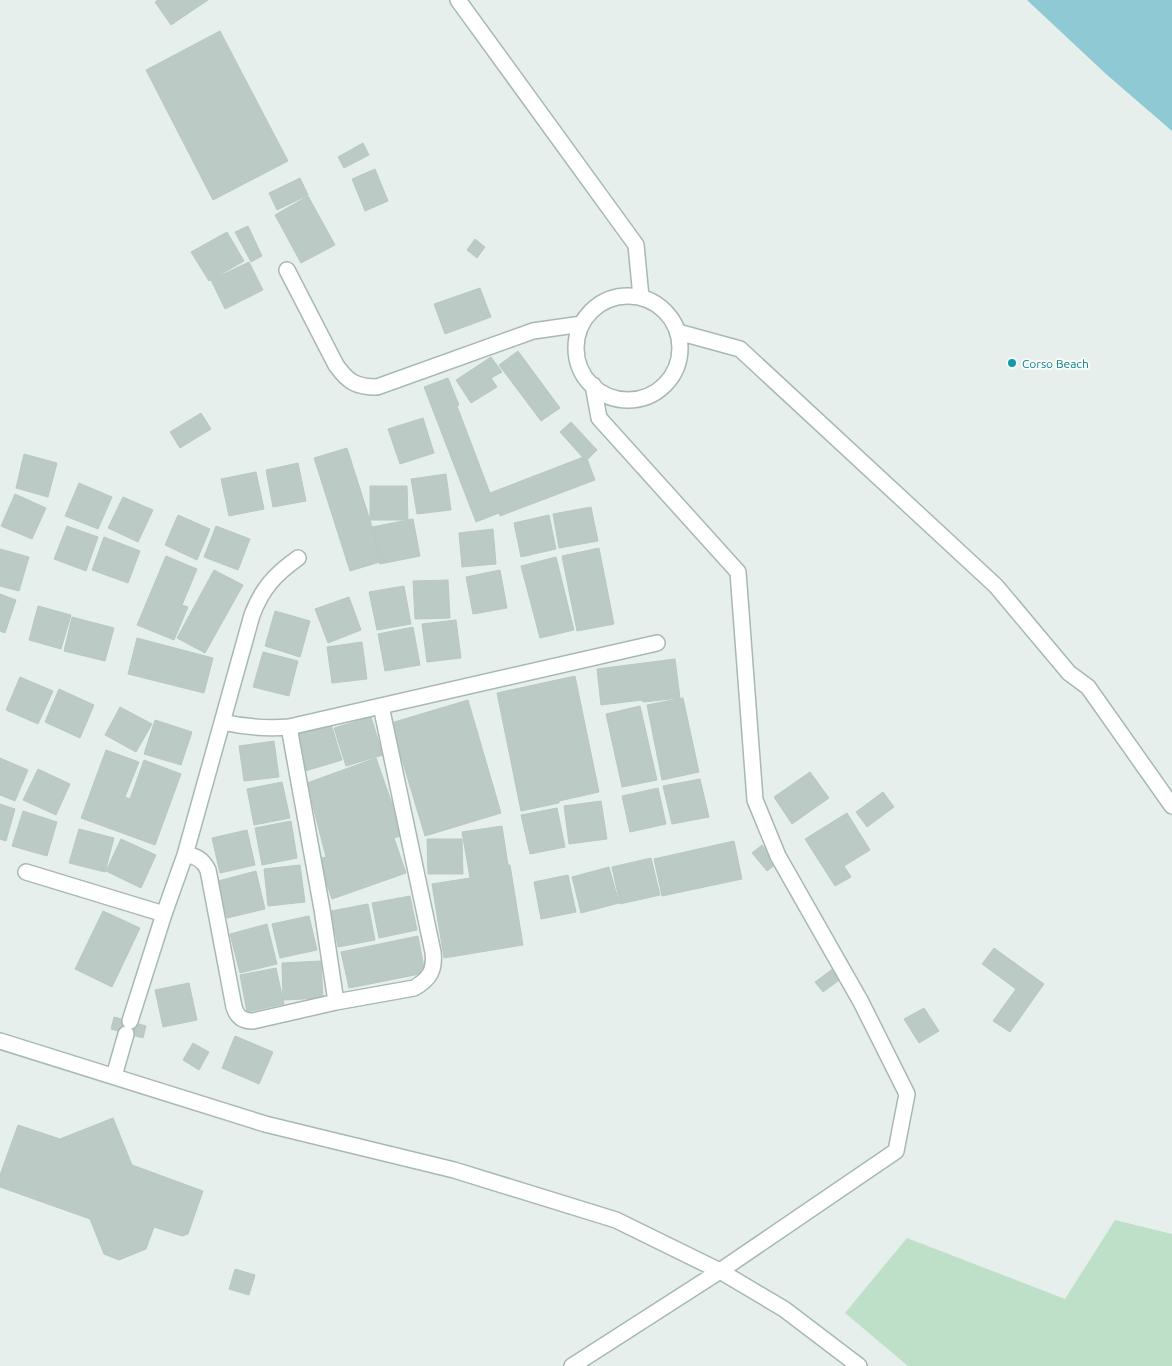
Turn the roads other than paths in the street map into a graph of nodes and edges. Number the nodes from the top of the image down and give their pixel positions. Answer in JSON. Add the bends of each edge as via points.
{"nodes":[{"id":1,"x":458,"y":0,"type":"edge"},
{"id":2,"x":287,"y":270,"type":"dead end"},
{"id":3,"x":641,"y":297,"type":"junction"},
{"id":4,"x":582,"y":324,"type":"junction"},
{"id":5,"x":678,"y":332,"type":"junction"},
{"id":6,"x":593,"y":385,"type":"junction"},
{"id":7,"x":298,"y":558,"type":"dead end"},
{"id":8,"x":657,"y":643,"type":"dead end"},
{"id":9,"x":380,"y":706,"type":"junction"},
{"id":10,"x":222,"y":722,"type":"junction"},
{"id":11,"x":289,"y":727,"type":"junction"},
{"id":12,"x":1172,"y":806,"type":"edge"},
{"id":13,"x":185,"y":855,"type":"junction"},
{"id":14,"x":26,"y":872,"type":"dead end"},
{"id":15,"x":164,"y":914,"type":"junction"},
{"id":16,"x":336,"y":1002,"type":"junction"},
{"id":17,"x":0,"y":1040,"type":"edge"},
{"id":18,"x":114,"y":1076,"type":"junction"},
{"id":19,"x":720,"y":1271,"type":"junction"},
{"id":20,"x":572,"y":1366,"type":"edge"},
{"id":21,"x":859,"y":1366,"type":"edge"}],
"edges":[{"from":1,"to":3,"type":"street","via":[[636,245]]},
{"from":2,"to":4,"type":"street","via":[[336,364],[353,382],[365,387],[377,387],[533,332]]},
{"from":3,"to":4,"type":"street","via":[[623,296],[606,300],[592,310]]},
{"from":3,"to":5,"type":"street","via":[[657,304],[670,316]]},
{"from":4,"to":6,"type":"street","via":[[577,356]]},
{"from":5,"to":6,"type":"street","via":[[681,350],[677,367],[668,382],[654,393],[639,399],[622,399],[606,395]]},
{"from":5,"to":12,"type":"street","via":[[740,349],[996,586],[1069,673],[1088,686]]},
{"from":6,"to":19,"type":"street","via":[[599,418],[738,572],[755,800],[778,856],[861,1002],[907,1094],[896,1151]]},
{"from":7,"to":10,"type":"street","via":[[269,582],[259,598]]},
{"from":8,"to":9,"type":"street"},
{"from":9,"to":11,"type":"street"},
{"from":9,"to":16,"type":"street","via":[[434,960],[428,977],[414,988]]},
{"from":10,"to":11,"type":"street","via":[[258,728]]},
{"from":10,"to":13,"type":"street"},
{"from":11,"to":16,"type":"street"},
{"from":13,"to":15,"type":"street"},
{"from":13,"to":16,"type":"street","via":[[199,858],[208,870],[234,1007],[240,1018],[253,1021]]},
{"from":14,"to":15,"type":"street"},
{"from":15,"to":18,"type":"street"},
{"from":17,"to":18,"type":"street"},
{"from":18,"to":19,"type":"street","via":[[265,1124],[454,1170],[616,1220]]},
{"from":19,"to":20,"type":"street"},
{"from":19,"to":21,"type":"street","via":[[784,1309]]}]}
